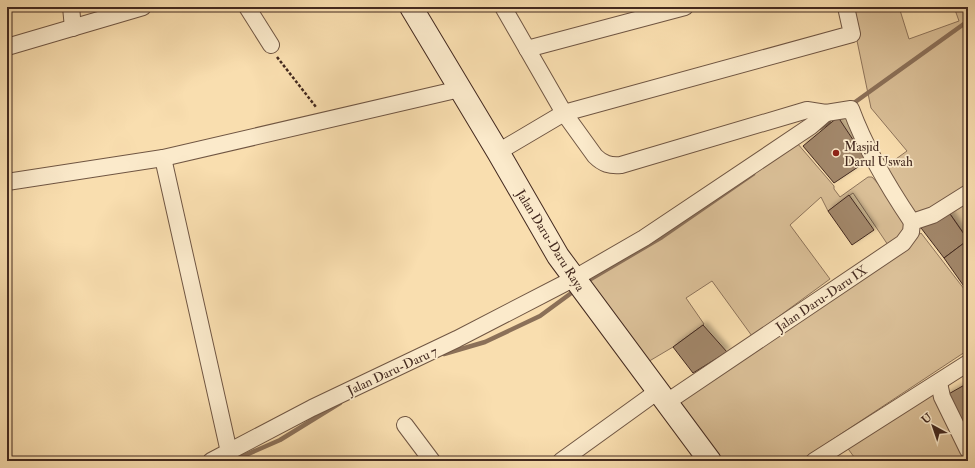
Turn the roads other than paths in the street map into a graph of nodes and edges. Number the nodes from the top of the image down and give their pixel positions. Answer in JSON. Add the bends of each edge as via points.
{"nodes":[{"id":1,"x":71,"y":7,"type":"edge"},
{"id":2,"x":143,"y":7,"type":"edge"},
{"id":3,"x":247,"y":7,"type":"edge"},
{"id":4,"x":411,"y":7,"type":"edge"},
{"id":5,"x":503,"y":7,"type":"edge"},
{"id":6,"x":685,"y":7,"type":"edge"},
{"id":7,"x":846,"y":7,"type":"edge"},
{"id":8,"x":73,"y":28,"type":"junction"},
{"id":9,"x":271,"y":45,"type":"road end"},
{"id":10,"x":7,"y":47,"type":"edge"},
{"id":11,"x":527,"y":49,"type":"junction"},
{"id":12,"x":460,"y":89,"type":"junction"},
{"id":13,"x":564,"y":113,"type":"junction"},
{"id":14,"x":826,"y":113,"type":"junction"},
{"id":15,"x":498,"y":152,"type":"junction"},
{"id":16,"x":163,"y":158,"type":"junction"},
{"id":17,"x":7,"y":182,"type":"edge"},
{"id":18,"x":968,"y":193,"type":"edge"},
{"id":19,"x":912,"y":222,"type":"junction"},
{"id":20,"x":573,"y":279,"type":"junction"},
{"id":21,"x":968,"y":363,"type":"edge"},
{"id":22,"x":939,"y":383,"type":"junction"},
{"id":23,"x":662,"y":397,"type":"junction"},
{"id":24,"x":404,"y":425,"type":"dead end"},
{"id":25,"x":968,"y":450,"type":"edge"},
{"id":26,"x":229,"y":452,"type":"junction"},
{"id":27,"x":211,"y":461,"type":"edge"},
{"id":28,"x":432,"y":461,"type":"edge"},
{"id":29,"x":561,"y":461,"type":"edge"},
{"id":30,"x":710,"y":461,"type":"edge"},
{"id":31,"x":814,"y":461,"type":"edge"}],
"edges":[{"from":1,"to":8,"type":"street"},
{"from":2,"to":8,"type":"street"},
{"from":3,"to":9,"type":"street"},
{"from":4,"to":12,"type":"main road","name":"Jalan Daru-Daru Raya"},
{"from":5,"to":11,"type":"street"},
{"from":6,"to":11,"type":"street"},
{"from":7,"to":13,"type":"street","via":[[852,34]]},
{"from":8,"to":10,"type":"street"},
{"from":11,"to":13,"type":"street"},
{"from":12,"to":15,"type":"main road","name":"Jalan Daru-Daru Raya"},
{"from":12,"to":16,"type":"street"},
{"from":13,"to":14,"type":"street","via":[[595,156],[601,162],[615,166],[807,110]]},
{"from":13,"to":15,"type":"street"},
{"from":14,"to":19,"type":"street","via":[[851,109],[892,190]]},
{"from":14,"to":20,"type":"street","name":"Jalan Daru-Daru 7","via":[[811,126],[644,238]]},
{"from":15,"to":20,"type":"main road","name":"Jalan Daru-Daru Raya"},
{"from":16,"to":17,"type":"street"},
{"from":16,"to":26,"type":"street"},
{"from":18,"to":19,"type":"street","via":[[933,215]]},
{"from":19,"to":23,"type":"street","name":"Jalan Daru-Daru IX","via":[[912,232],[902,243]]},
{"from":20,"to":23,"type":"main road","name":"Jalan Daru-Daru Raya"},
{"from":20,"to":26,"type":"street","name":"Jalan Daru-Daru 7","via":[[457,339],[312,408]]},
{"from":21,"to":22,"type":"street"},
{"from":22,"to":25,"type":"street","via":[[942,397]]},
{"from":22,"to":31,"type":"street"},
{"from":23,"to":29,"type":"street","name":"Jalan Daru-Daru IX"},
{"from":23,"to":30,"type":"main road","name":"Jalan Daru-Daru Raya"},
{"from":24,"to":28,"type":"street"},
{"from":26,"to":27,"type":"street","name":"Jalan Daru-Daru 7"}]}
